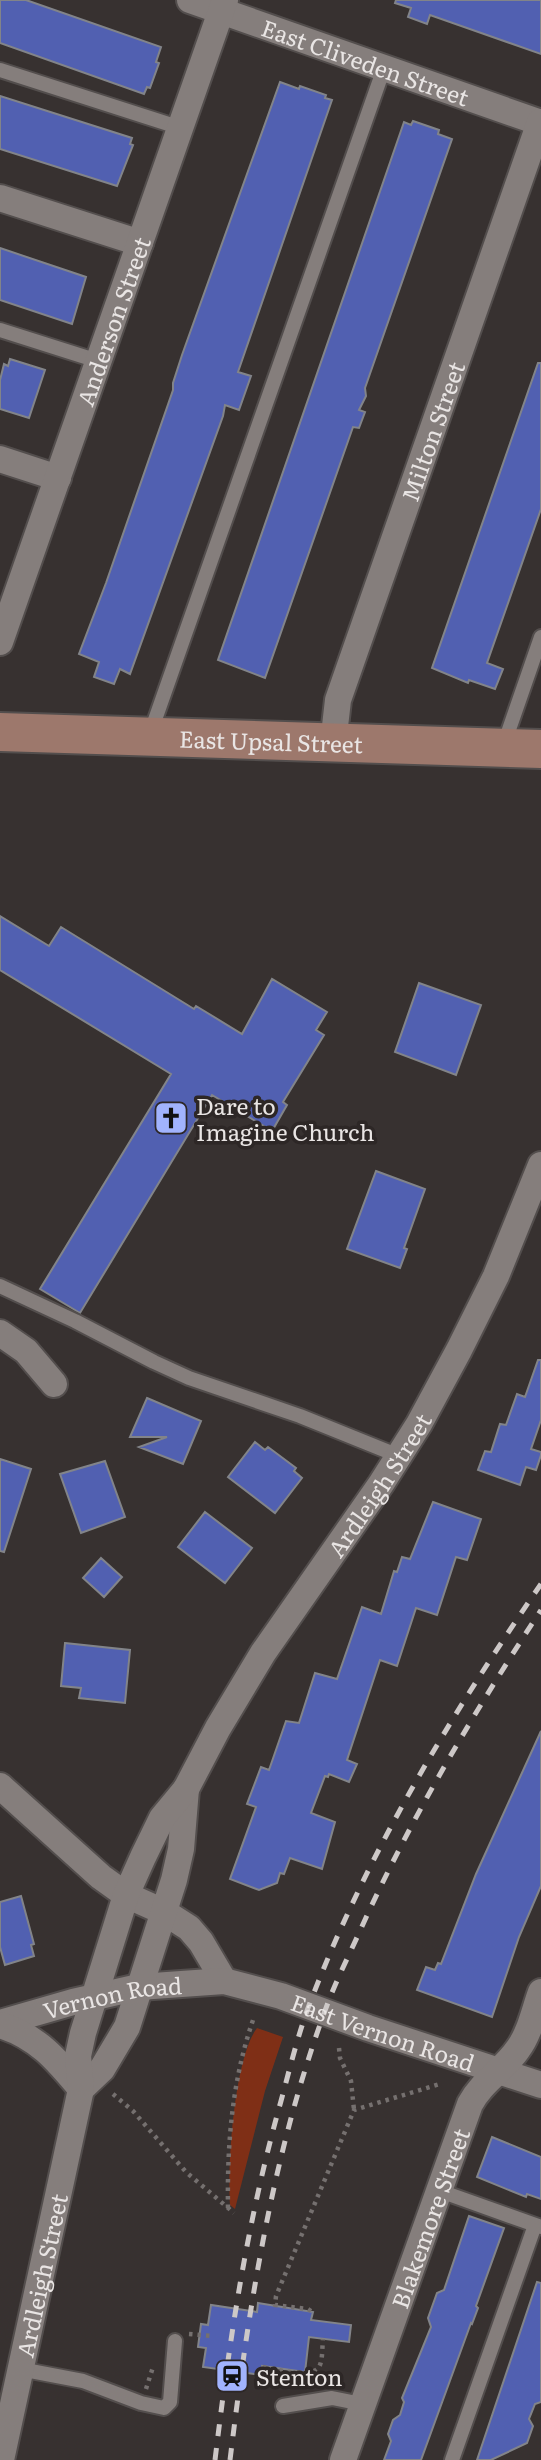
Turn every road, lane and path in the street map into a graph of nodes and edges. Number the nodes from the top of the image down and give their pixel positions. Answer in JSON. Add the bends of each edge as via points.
{"nodes":[{"id":1,"x":190,"y":0,"type":"edge"},
{"id":2,"x":223,"y":6,"type":"edge"},
{"id":3,"x":384,"y":68,"type":"junction"},
{"id":4,"x":0,"y":69,"type":"edge"},
{"id":5,"x":540,"y":123,"type":"edge"},
{"id":6,"x":181,"y":128,"type":"junction"},
{"id":7,"x":0,"y":198,"type":"edge"},
{"id":8,"x":140,"y":243,"type":"junction"},
{"id":9,"x":0,"y":330,"type":"edge"},
{"id":10,"x":99,"y":361,"type":"junction"},
{"id":11,"x":0,"y":459,"type":"edge"},
{"id":12,"x":58,"y":478,"type":"junction"},
{"id":13,"x":8,"y":594,"type":"edge"},
{"id":14,"x":541,"y":636,"type":"edge"},
{"id":15,"x":0,"y":642,"type":"edge"},
{"id":16,"x":0,"y":732,"type":"edge"},
{"id":17,"x":149,"y":737,"type":"junction"},
{"id":18,"x":333,"y":744,"type":"junction"},
{"id":19,"x":502,"y":748,"type":"junction"},
{"id":20,"x":541,"y":750,"type":"edge"},
{"id":21,"x":541,"y":1165,"type":"edge"},
{"id":22,"x":0,"y":1286,"type":"edge"},
{"id":23,"x":0,"y":1333,"type":"edge"},
{"id":24,"x":54,"y":1384,"type":"dead end"},
{"id":25,"x":399,"y":1456,"type":"junction"},
{"id":26,"x":0,"y":1786,"type":"edge"},
{"id":27,"x":186,"y":1789,"type":"junction"},
{"id":28,"x":126,"y":1895,"type":"junction"},
{"id":29,"x":164,"y":1912,"type":"junction"},
{"id":30,"x":224,"y":1980,"type":"junction"},
{"id":31,"x":139,"y":1987,"type":"junction"},
{"id":32,"x":541,"y":1992,"type":"edge"},
{"id":33,"x":93,"y":1997,"type":"junction"},
{"id":34,"x":253,"y":2020,"type":"dead end"},
{"id":35,"x":0,"y":2024,"type":"edge"},
{"id":36,"x":339,"y":2048,"type":"dead end"},
{"id":37,"x":498,"y":2071,"type":"junction"},
{"id":38,"x":440,"y":2084,"type":"dead end"},
{"id":39,"x":541,"y":2085,"type":"edge"},
{"id":40,"x":81,"y":2089,"type":"junction"},
{"id":41,"x":113,"y":2094,"type":"dead end"},
{"id":42,"x":354,"y":2109,"type":"junction"},
{"id":43,"x":440,"y":2191,"type":"junction"},
{"id":44,"x":228,"y":2208,"type":"junction"},
{"id":45,"x":234,"y":2213,"type":"dead end"},
{"id":46,"x":538,"y":2226,"type":"edge"},
{"id":47,"x":311,"y":2311,"type":"dead end"},
{"id":48,"x":323,"y":2339,"type":"dead end"},
{"id":49,"x":176,"y":2341,"type":"dead end"},
{"id":50,"x":263,"y":2367,"type":"dead end"},
{"id":51,"x":20,"y":2369,"type":"junction"},
{"id":52,"x":362,"y":2404,"type":"junction"},
{"id":53,"x":283,"y":2406,"type":"dead end"},
{"id":54,"x":1,"y":2460,"type":"edge"},
{"id":55,"x":343,"y":2460,"type":"edge"},
{"id":56,"x":452,"y":2460,"type":"edge"}],
"edges":[{"from":1,"to":2,"type":"street","name":"East Cliveden Street"},
{"from":2,"to":3,"type":"street","name":"East Cliveden Street"},
{"from":2,"to":6,"type":"street","name":"Anderson Street"},
{"from":3,"to":5,"type":"street","name":"East Cliveden Street"},
{"from":3,"to":17,"type":"lane"},
{"from":4,"to":6,"type":"lane"},
{"from":5,"to":18,"type":"street","name":"Milton Street","via":[[338,700]]},
{"from":6,"to":8,"type":"street","name":"Anderson Street"},
{"from":7,"to":8,"type":"street"},
{"from":8,"to":10,"type":"street","name":"Anderson Street"},
{"from":9,"to":10,"type":"lane"},
{"from":10,"to":12,"type":"street","name":"Anderson Street"},
{"from":11,"to":12,"type":"street"},
{"from":12,"to":13,"type":"street","name":"Anderson Street"},
{"from":13,"to":15,"type":"street","name":"Anderson Street"},
{"from":14,"to":19,"type":"lane"},
{"from":16,"to":17,"type":"street","name":"East Upsal Street"},
{"from":17,"to":18,"type":"street","name":"East Upsal Street"},
{"from":18,"to":19,"type":"street","name":"East Upsal Street"},
{"from":19,"to":20,"type":"street","name":"East Upsal Street"},
{"from":21,"to":25,"type":"street","name":"Ardleigh Street","via":[[477,1316]]},
{"from":22,"to":25,"type":"lane","via":[[189,1378]]},
{"from":23,"to":24,"type":"street","via":[[26,1351]]},
{"from":25,"to":27,"type":"street","name":"Ardleigh Street","via":[[263,1653]]},
{"from":26,"to":28,"type":"street"},
{"from":27,"to":28,"type":"street","name":"Ardleigh Street","via":[[162,1818]]},
{"from":27,"to":29,"type":"street","name":"Ardleigh Street","via":[[181,1849]]},
{"from":28,"to":29,"type":"street"},
{"from":28,"to":33,"type":"street","name":"Ardleigh Street"},
{"from":29,"to":30,"type":"street","via":[[189,1928]]},
{"from":29,"to":31,"type":"street","name":"Ardleigh Street"},
{"from":30,"to":31,"type":"street","name":"Vernon Road"},
{"from":30,"to":37,"type":"street","name":"East Vernon Road"},
{"from":31,"to":33,"type":"street","name":"Vernon Road"},
{"from":31,"to":40,"type":"street","name":"Ardleigh Street","via":[[121,2040],[102,2069]]},
{"from":32,"to":37,"type":"street","name":"Blakemore Street","via":[[526,2036]]},
{"from":33,"to":35,"type":"street","name":"Vernon Road"},
{"from":33,"to":40,"type":"street","name":"Ardleigh Street","via":[[78,2056]]},
{"from":34,"to":44,"type":"path","via":[[233,2106]]},
{"from":35,"to":40,"type":"street","name":"Vernon Road","via":[[39,2043]]},
{"from":36,"to":42,"type":"path","via":[[351,2081]]},
{"from":37,"to":39,"type":"street","name":"East Vernon Road"},
{"from":37,"to":43,"type":"street","name":"Blakemore Street","via":[[470,2104]]},
{"from":38,"to":42,"type":"path"},
{"from":40,"to":51,"type":"street","name":"Ardleigh Street"},
{"from":41,"to":44,"type":"path","via":[[186,2172]]},
{"from":42,"to":47,"type":"path","via":[[276,2296],[275,2305]]},
{"from":43,"to":46,"type":"lane"},
{"from":43,"to":52,"type":"street","name":"Blakemore Street"},
{"from":44,"to":45,"type":"path"},
{"from":46,"to":56,"type":"lane"},
{"from":48,"to":50,"type":"path","via":[[314,2372]]},
{"from":49,"to":51,"type":"lane","via":[[170,2402],[164,2408],[83,2381]]},
{"from":51,"to":54,"type":"street","name":"Ardleigh Street"},
{"from":52,"to":53,"type":"lane","via":[[332,2398]]},
{"from":52,"to":55,"type":"street","name":"Blakemore Street"}]}
